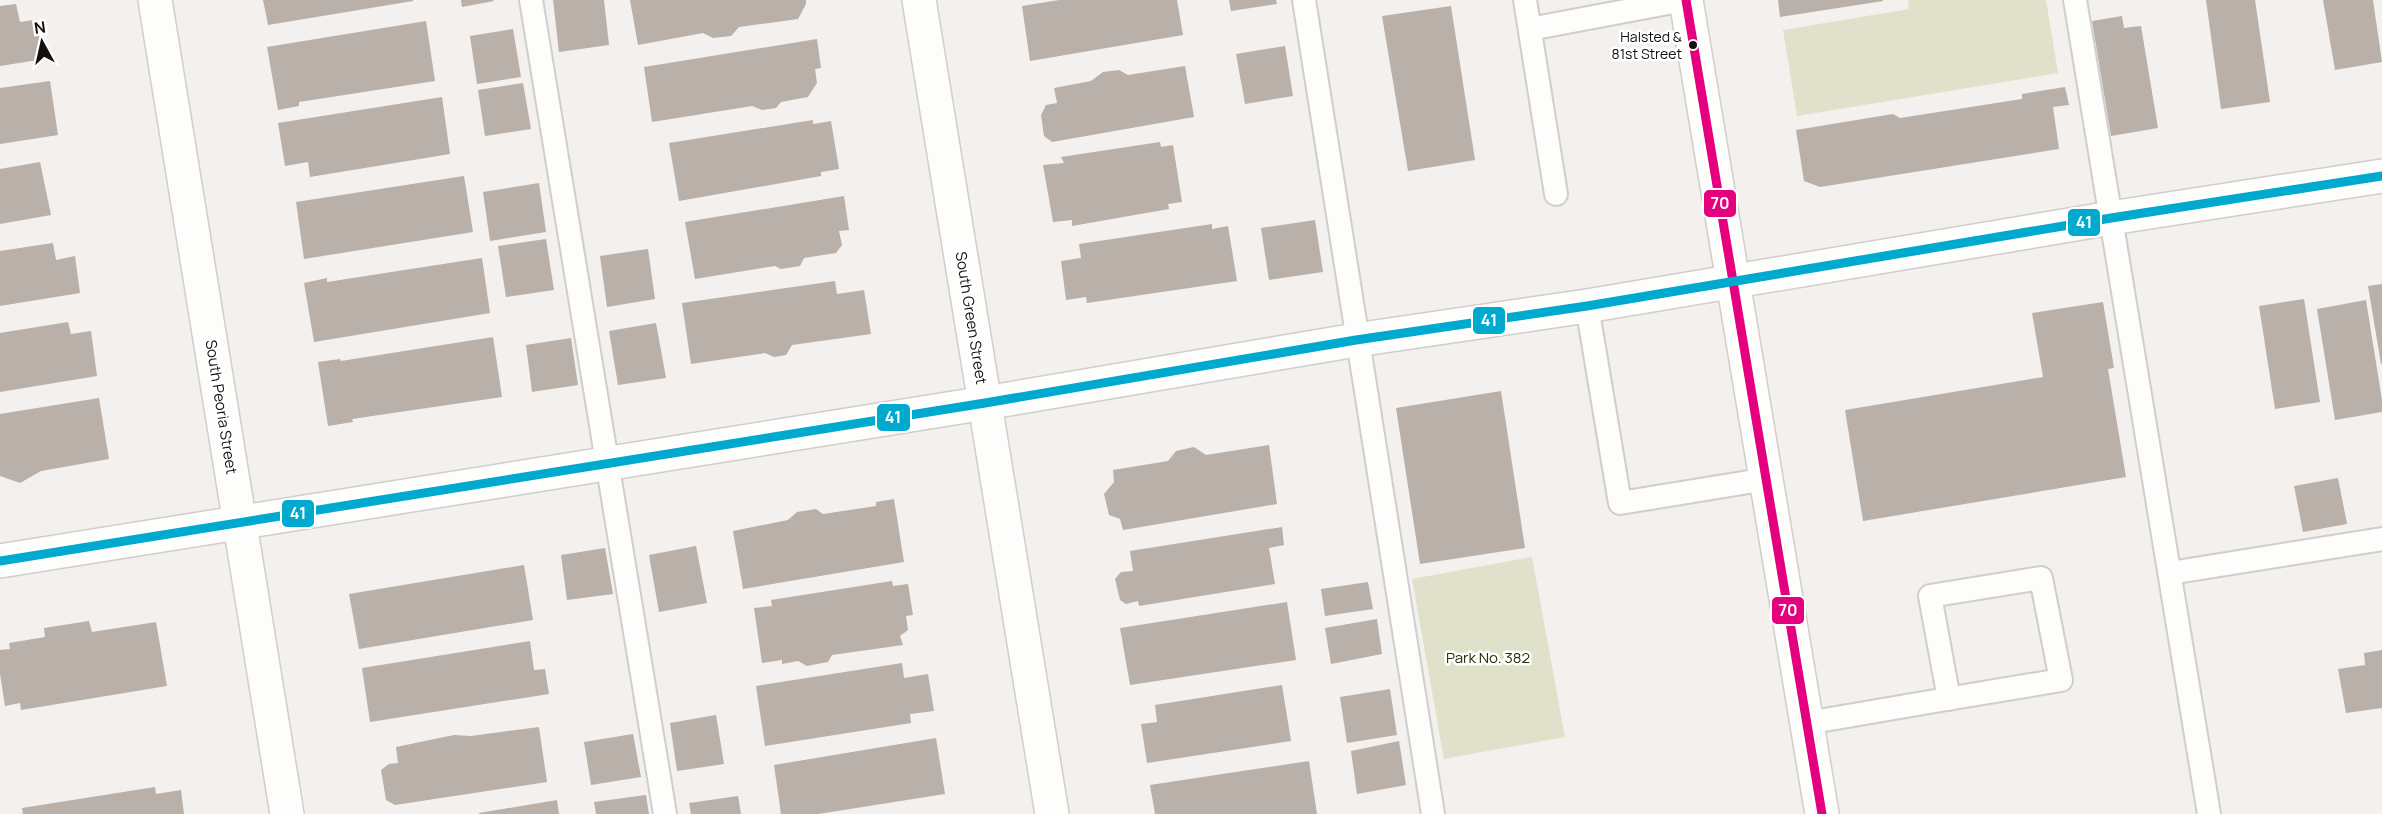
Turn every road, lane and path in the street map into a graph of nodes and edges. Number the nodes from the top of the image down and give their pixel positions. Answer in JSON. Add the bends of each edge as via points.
{"nodes":[{"id":1,"x":154,"y":0,"type":"edge"},
{"id":2,"x":531,"y":0,"type":"edge"},
{"id":3,"x":919,"y":0,"type":"edge"},
{"id":4,"x":1304,"y":0,"type":"edge"},
{"id":5,"x":1525,"y":0,"type":"edge"},
{"id":6,"x":1685,"y":0,"type":"edge"},
{"id":7,"x":2075,"y":0,"type":"edge"},
{"id":8,"x":1530,"y":29,"type":"junction"},
{"id":9,"x":2382,"y":176,"type":"edge"},
{"id":10,"x":1556,"y":195,"type":"dead end"},
{"id":11,"x":2111,"y":218,"type":"junction"},
{"id":12,"x":1733,"y":281,"type":"junction"},
{"id":13,"x":1587,"y":306,"type":"junction"},
{"id":14,"x":1356,"y":340,"type":"junction"},
{"id":15,"x":985,"y":404,"type":"junction"},
{"id":16,"x":607,"y":464,"type":"junction"},
{"id":17,"x":1767,"y":478,"type":"junction"},
{"id":18,"x":239,"y":522,"type":"junction"},
{"id":19,"x":2382,"y":539,"type":"edge"},
{"id":20,"x":0,"y":561,"type":"edge"},
{"id":21,"x":2170,"y":573,"type":"junction"},
{"id":22,"x":1949,"y":699,"type":"junction"},
{"id":23,"x":1807,"y":723,"type":"junction"},
{"id":24,"x":286,"y":814,"type":"edge"},
{"id":25,"x":665,"y":814,"type":"edge"},
{"id":26,"x":1052,"y":814,"type":"edge"},
{"id":27,"x":1433,"y":814,"type":"edge"},
{"id":28,"x":1822,"y":814,"type":"edge"},
{"id":29,"x":2209,"y":814,"type":"edge"}],
"edges":[{"from":1,"to":18,"type":"street","name":"South Peoria Street"},
{"from":2,"to":16,"type":"lane"},
{"from":3,"to":15,"type":"street","name":"South Green Street"},
{"from":4,"to":14,"type":"lane"},
{"from":5,"to":8,"type":"lane"},
{"from":6,"to":8,"type":"lane"},
{"from":6,"to":12,"type":"street"},
{"from":7,"to":11,"type":"lane"},
{"from":8,"to":10,"type":"lane"},
{"from":9,"to":11,"type":"street"},
{"from":11,"to":12,"type":"street"},
{"from":11,"to":21,"type":"lane"},
{"from":12,"to":13,"type":"street"},
{"from":12,"to":17,"type":"street"},
{"from":13,"to":14,"type":"street"},
{"from":13,"to":17,"type":"lane","via":[[1620,503]]},
{"from":14,"to":15,"type":"street"},
{"from":14,"to":27,"type":"lane"},
{"from":15,"to":16,"type":"street"},
{"from":15,"to":26,"type":"street","name":"South Green Street"},
{"from":16,"to":18,"type":"street"},
{"from":16,"to":25,"type":"lane"},
{"from":17,"to":23,"type":"street"},
{"from":18,"to":20,"type":"street"},
{"from":18,"to":24,"type":"street","name":"South Peoria Street"},
{"from":19,"to":21,"type":"lane"},
{"from":21,"to":29,"type":"lane"},
{"from":22,"to":22,"type":"lane","via":[[2061,680],[2041,578],[1930,596]]},
{"from":22,"to":23,"type":"lane"},
{"from":23,"to":28,"type":"street"}]}
